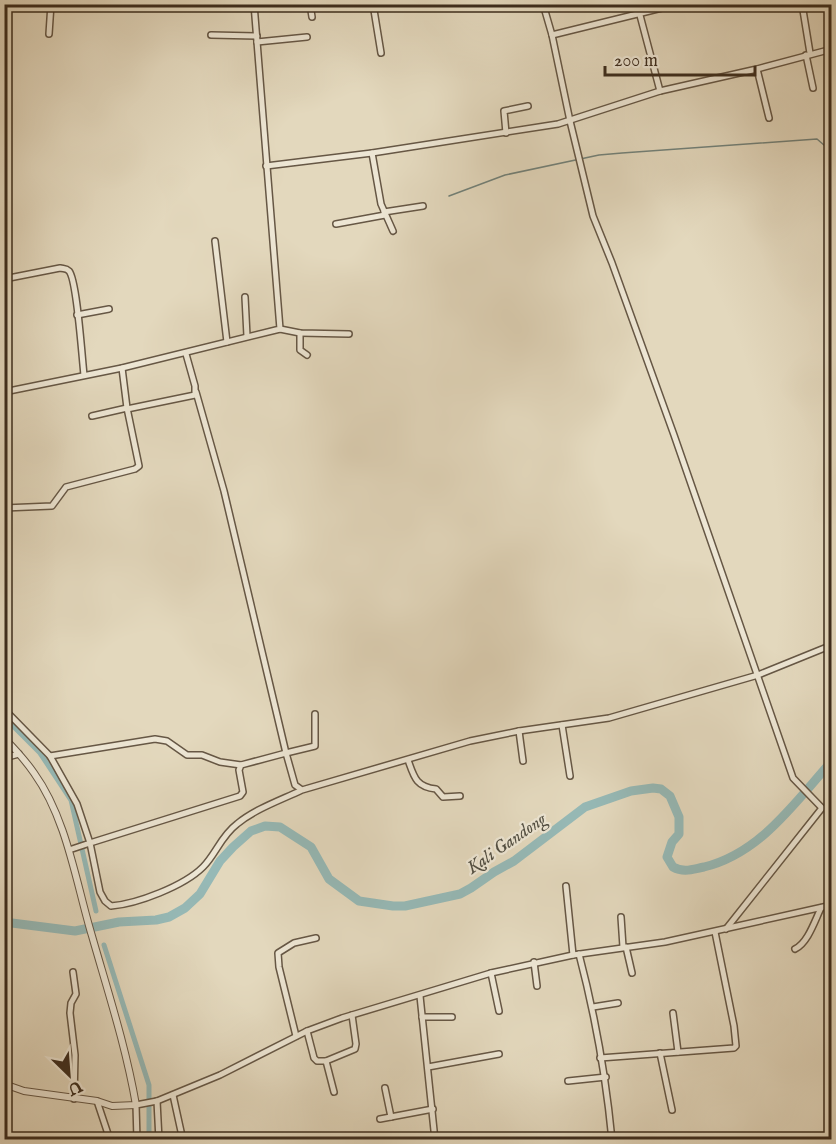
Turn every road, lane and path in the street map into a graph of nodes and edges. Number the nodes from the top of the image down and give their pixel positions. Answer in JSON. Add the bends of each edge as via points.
{"nodes":[{"id":1,"x":51,"y":4,"type":"edge"},
{"id":2,"x":254,"y":4,"type":"edge"},
{"id":3,"x":310,"y":4,"type":"edge"},
{"id":4,"x":373,"y":4,"type":"edge"},
{"id":5,"x":543,"y":4,"type":"edge"},
{"id":6,"x":637,"y":4,"type":"edge"},
{"id":7,"x":678,"y":4,"type":"edge"},
{"id":8,"x":802,"y":4,"type":"edge"},
{"id":9,"x":638,"y":16,"type":"junction"},
{"id":10,"x":312,"y":17,"type":"dead end"},
{"id":11,"x":49,"y":34,"type":"dead end"},
{"id":12,"x":211,"y":35,"type":"dead end"},
{"id":13,"x":552,"y":35,"type":"junction"},
{"id":14,"x":307,"y":37,"type":"dead end"},
{"id":15,"x":257,"y":39,"type":"junction"},
{"id":16,"x":831,"y":49,"type":"edge"},
{"id":17,"x":381,"y":54,"type":"dead end"},
{"id":18,"x":808,"y":54,"type":"junction"},
{"id":19,"x":757,"y":69,"type":"junction"},
{"id":20,"x":813,"y":88,"type":"dead end"},
{"id":21,"x":660,"y":91,"type":"junction"},
{"id":22,"x":528,"y":106,"type":"dead end"},
{"id":23,"x":770,"y":118,"type":"dead end"},
{"id":24,"x":570,"y":120,"type":"junction"},
{"id":25,"x":506,"y":134,"type":"junction"},
{"id":26,"x":372,"y":153,"type":"junction"},
{"id":27,"x":266,"y":166,"type":"junction"},
{"id":28,"x":423,"y":206,"type":"dead end"},
{"id":29,"x":385,"y":213,"type":"junction"},
{"id":30,"x":336,"y":224,"type":"dead end"},
{"id":31,"x":393,"y":231,"type":"dead end"},
{"id":32,"x":215,"y":241,"type":"dead end"},
{"id":33,"x":4,"y":279,"type":"edge"},
{"id":34,"x":245,"y":297,"type":"dead end"},
{"id":35,"x":109,"y":309,"type":"dead end"},
{"id":36,"x":77,"y":315,"type":"junction"},
{"id":37,"x":280,"y":329,"type":"junction"},
{"id":38,"x":300,"y":333,"type":"junction"},
{"id":39,"x":348,"y":334,"type":"dead end"},
{"id":40,"x":247,"y":336,"type":"junction"},
{"id":41,"x":227,"y":342,"type":"junction"},
{"id":42,"x":186,"y":354,"type":"junction"},
{"id":43,"x":307,"y":355,"type":"dead end"},
{"id":44,"x":122,"y":368,"type":"junction"},
{"id":45,"x":84,"y":375,"type":"junction"},
{"id":46,"x":4,"y":392,"type":"edge"},
{"id":47,"x":196,"y":392,"type":"junction"},
{"id":48,"x":127,"y":409,"type":"junction"},
{"id":49,"x":92,"y":416,"type":"dead end"},
{"id":50,"x":4,"y":508,"type":"edge"},
{"id":51,"x":831,"y":645,"type":"edge"},
{"id":52,"x":758,"y":675,"type":"junction"},
{"id":53,"x":4,"y":709,"type":"edge"},
{"id":54,"x":315,"y":714,"type":"dead end"},
{"id":55,"x":562,"y":725,"type":"junction"},
{"id":56,"x":519,"y":731,"type":"junction"},
{"id":57,"x":4,"y":738,"type":"edge"},
{"id":58,"x":286,"y":753,"type":"junction"},
{"id":59,"x":19,"y":754,"type":"junction"},
{"id":60,"x":50,"y":756,"type":"junction"},
{"id":61,"x":4,"y":758,"type":"edge"},
{"id":62,"x":408,"y":760,"type":"junction"},
{"id":63,"x":523,"y":760,"type":"dead end"},
{"id":64,"x":241,"y":765,"type":"junction"},
{"id":65,"x":570,"y":776,"type":"dead end"},
{"id":66,"x":302,"y":790,"type":"junction"},
{"id":67,"x":460,"y":796,"type":"dead end"},
{"id":68,"x":88,"y":844,"type":"junction"},
{"id":69,"x":71,"y":849,"type":"junction"},
{"id":70,"x":566,"y":886,"type":"dead end"},
{"id":71,"x":831,"y":905,"type":"edge"},
{"id":72,"x":821,"y":908,"type":"junction"},
{"id":73,"x":621,"y":917,"type":"dead end"},
{"id":74,"x":726,"y":929,"type":"junction"},
{"id":75,"x":715,"y":932,"type":"junction"},
{"id":76,"x":316,"y":938,"type":"dead end"},
{"id":77,"x":625,"y":947,"type":"junction"},
{"id":78,"x":795,"y":949,"type":"dead end"},
{"id":79,"x":576,"y":955,"type":"junction"},
{"id":80,"x":534,"y":962,"type":"junction"},
{"id":81,"x":73,"y":972,"type":"dead end"},
{"id":82,"x":491,"y":973,"type":"junction"},
{"id":83,"x":632,"y":973,"type":"dead end"},
{"id":84,"x":537,"y":986,"type":"dead end"},
{"id":85,"x":420,"y":996,"type":"junction"},
{"id":86,"x":618,"y":1003,"type":"dead end"},
{"id":87,"x":593,"y":1007,"type":"junction"},
{"id":88,"x":499,"y":1011,"type":"dead end"},
{"id":89,"x":673,"y":1013,"type":"dead end"},
{"id":90,"x":352,"y":1015,"type":"junction"},
{"id":91,"x":422,"y":1017,"type":"junction"},
{"id":92,"x":452,"y":1017,"type":"dead end"},
{"id":93,"x":308,"y":1031,"type":"junction"},
{"id":94,"x":296,"y":1036,"type":"junction"},
{"id":95,"x":678,"y":1052,"type":"junction"},
{"id":96,"x":660,"y":1053,"type":"junction"},
{"id":97,"x":500,"y":1054,"type":"dead end"},
{"id":98,"x":600,"y":1058,"type":"junction"},
{"id":99,"x":326,"y":1061,"type":"junction"},
{"id":100,"x":428,"y":1067,"type":"junction"},
{"id":101,"x":606,"y":1077,"type":"junction"},
{"id":102,"x":568,"y":1081,"type":"dead end"},
{"id":103,"x":4,"y":1084,"type":"edge"},
{"id":104,"x":385,"y":1088,"type":"dead end"},
{"id":105,"x":334,"y":1092,"type":"dead end"},
{"id":106,"x":173,"y":1095,"type":"junction"},
{"id":107,"x":74,"y":1099,"type":"junction"},
{"id":108,"x":96,"y":1101,"type":"junction"},
{"id":109,"x":155,"y":1101,"type":"junction"},
{"id":110,"x":139,"y":1104,"type":"junction"},
{"id":111,"x":433,"y":1109,"type":"junction"},
{"id":112,"x":672,"y":1110,"type":"dead end"},
{"id":113,"x":391,"y":1117,"type":"junction"},
{"id":114,"x":380,"y":1119,"type":"dead end"},
{"id":115,"x":831,"y":1135,"type":"edge"},
{"id":116,"x":182,"y":1136,"type":"dead end"},
{"id":117,"x":110,"y":1140,"type":"edge"},
{"id":118,"x":137,"y":1140,"type":"edge"},
{"id":119,"x":159,"y":1140,"type":"edge"},
{"id":120,"x":435,"y":1140,"type":"edge"},
{"id":121,"x":612,"y":1140,"type":"edge"},
{"id":122,"x":811,"y":1140,"type":"edge"}],
"edges":[{"from":1,"to":11,"type":"street"},
{"from":2,"to":15,"type":"street"},
{"from":3,"to":10,"type":"street"},
{"from":4,"to":17,"type":"street"},
{"from":5,"to":13,"type":"street"},
{"from":6,"to":9,"type":"street"},
{"from":7,"to":9,"type":"street"},
{"from":8,"to":18,"type":"street"},
{"from":9,"to":13,"type":"street"},
{"from":9,"to":21,"type":"street"},
{"from":12,"to":15,"type":"street"},
{"from":13,"to":24,"type":"street"},
{"from":14,"to":15,"type":"street"},
{"from":15,"to":27,"type":"street"},
{"from":16,"to":18,"type":"street"},
{"from":18,"to":19,"type":"street"},
{"from":18,"to":20,"type":"street"},
{"from":19,"to":21,"type":"street"},
{"from":19,"to":23,"type":"street"},
{"from":21,"to":24,"type":"street"},
{"from":22,"to":25,"type":"street","via":[[504,111]]},
{"from":24,"to":25,"type":"street"},
{"from":24,"to":52,"type":"street","via":[[593,216]]},
{"from":25,"to":26,"type":"street"},
{"from":26,"to":27,"type":"street"},
{"from":26,"to":29,"type":"street"},
{"from":27,"to":37,"type":"street"},
{"from":28,"to":29,"type":"street"},
{"from":29,"to":30,"type":"street"},
{"from":29,"to":31,"type":"street"},
{"from":32,"to":41,"type":"street"},
{"from":33,"to":36,"type":"street","via":[[67,269]]},
{"from":34,"to":40,"type":"street"},
{"from":35,"to":36,"type":"street"},
{"from":36,"to":45,"type":"street"},
{"from":37,"to":38,"type":"street"},
{"from":37,"to":40,"type":"street"},
{"from":38,"to":39,"type":"street"},
{"from":38,"to":43,"type":"street","via":[[300,350]]},
{"from":40,"to":41,"type":"street"},
{"from":41,"to":42,"type":"street"},
{"from":42,"to":44,"type":"street"},
{"from":42,"to":47,"type":"street"},
{"from":44,"to":45,"type":"street"},
{"from":44,"to":48,"type":"street"},
{"from":45,"to":46,"type":"street"},
{"from":47,"to":48,"type":"street","via":[[191,397]]},
{"from":47,"to":58,"type":"street","via":[[224,491]]},
{"from":48,"to":49,"type":"street"},
{"from":48,"to":50,"type":"street","via":[[138,468],[66,487],[52,506]]},
{"from":51,"to":52,"type":"street"},
{"from":52,"to":55,"type":"street","via":[[609,718]]},
{"from":52,"to":74,"type":"street","via":[[794,778],[821,806]]},
{"from":53,"to":60,"type":"street"},
{"from":54,"to":58,"type":"street","via":[[315,746]]},
{"from":55,"to":56,"type":"street"},
{"from":55,"to":65,"type":"street"},
{"from":56,"to":62,"type":"street"},
{"from":56,"to":63,"type":"street"},
{"from":57,"to":59,"type":"street"},
{"from":58,"to":64,"type":"street"},
{"from":58,"to":66,"type":"street","via":[[295,785]]},
{"from":59,"to":61,"type":"street"},
{"from":59,"to":69,"type":"street","via":[[35,774]]},
{"from":60,"to":64,"type":"street","via":[[155,739],[167,741],[187,755]]},
{"from":60,"to":68,"type":"street","via":[[77,804]]},
{"from":62,"to":66,"type":"street"},
{"from":62,"to":67,"type":"street","via":[[421,785],[436,789],[443,797]]},
{"from":64,"to":68,"type":"street","via":[[240,796]]},
{"from":66,"to":68,"type":"street","via":[[238,823],[188,880],[119,905],[111,906],[102,897]]},
{"from":68,"to":69,"type":"street"},
{"from":69,"to":110,"type":"street","via":[[87,921]]},
{"from":70,"to":79,"type":"street"},
{"from":71,"to":72,"type":"street"},
{"from":72,"to":74,"type":"street"},
{"from":72,"to":78,"type":"street","via":[[800,947]]},
{"from":73,"to":77,"type":"street"},
{"from":74,"to":75,"type":"street"},
{"from":75,"to":77,"type":"street"},
{"from":75,"to":95,"type":"street","via":[[736,1046]]},
{"from":76,"to":94,"type":"street","via":[[294,943],[278,953]]},
{"from":77,"to":79,"type":"street"},
{"from":77,"to":83,"type":"street"},
{"from":79,"to":80,"type":"street"},
{"from":79,"to":87,"type":"street"},
{"from":80,"to":82,"type":"street"},
{"from":80,"to":84,"type":"street"},
{"from":81,"to":107,"type":"street","via":[[76,996],[70,1013],[75,1055]]},
{"from":82,"to":85,"type":"street"},
{"from":82,"to":88,"type":"street"},
{"from":85,"to":90,"type":"street"},
{"from":85,"to":91,"type":"street"},
{"from":86,"to":87,"type":"street"},
{"from":87,"to":98,"type":"street"},
{"from":89,"to":95,"type":"street"},
{"from":90,"to":93,"type":"street"},
{"from":90,"to":99,"type":"street","via":[[355,1049]]},
{"from":91,"to":92,"type":"street"},
{"from":91,"to":100,"type":"street"},
{"from":93,"to":94,"type":"street"},
{"from":93,"to":99,"type":"street","via":[[315,1060]]},
{"from":94,"to":106,"type":"street"},
{"from":95,"to":96,"type":"street"},
{"from":96,"to":98,"type":"street"},
{"from":96,"to":112,"type":"street"},
{"from":97,"to":100,"type":"street"},
{"from":98,"to":101,"type":"street"},
{"from":99,"to":105,"type":"street"},
{"from":100,"to":111,"type":"street"},
{"from":101,"to":102,"type":"street"},
{"from":101,"to":121,"type":"street"},
{"from":103,"to":107,"type":"street"},
{"from":104,"to":113,"type":"street"},
{"from":106,"to":109,"type":"street"},
{"from":106,"to":116,"type":"street"},
{"from":107,"to":108,"type":"street"},
{"from":108,"to":110,"type":"street","via":[[112,1106]]},
{"from":108,"to":117,"type":"street"},
{"from":109,"to":110,"type":"street"},
{"from":109,"to":119,"type":"street"},
{"from":110,"to":118,"type":"street"},
{"from":111,"to":113,"type":"street"},
{"from":111,"to":120,"type":"street"},
{"from":113,"to":114,"type":"street"},
{"from":115,"to":122,"type":"street"}]}
